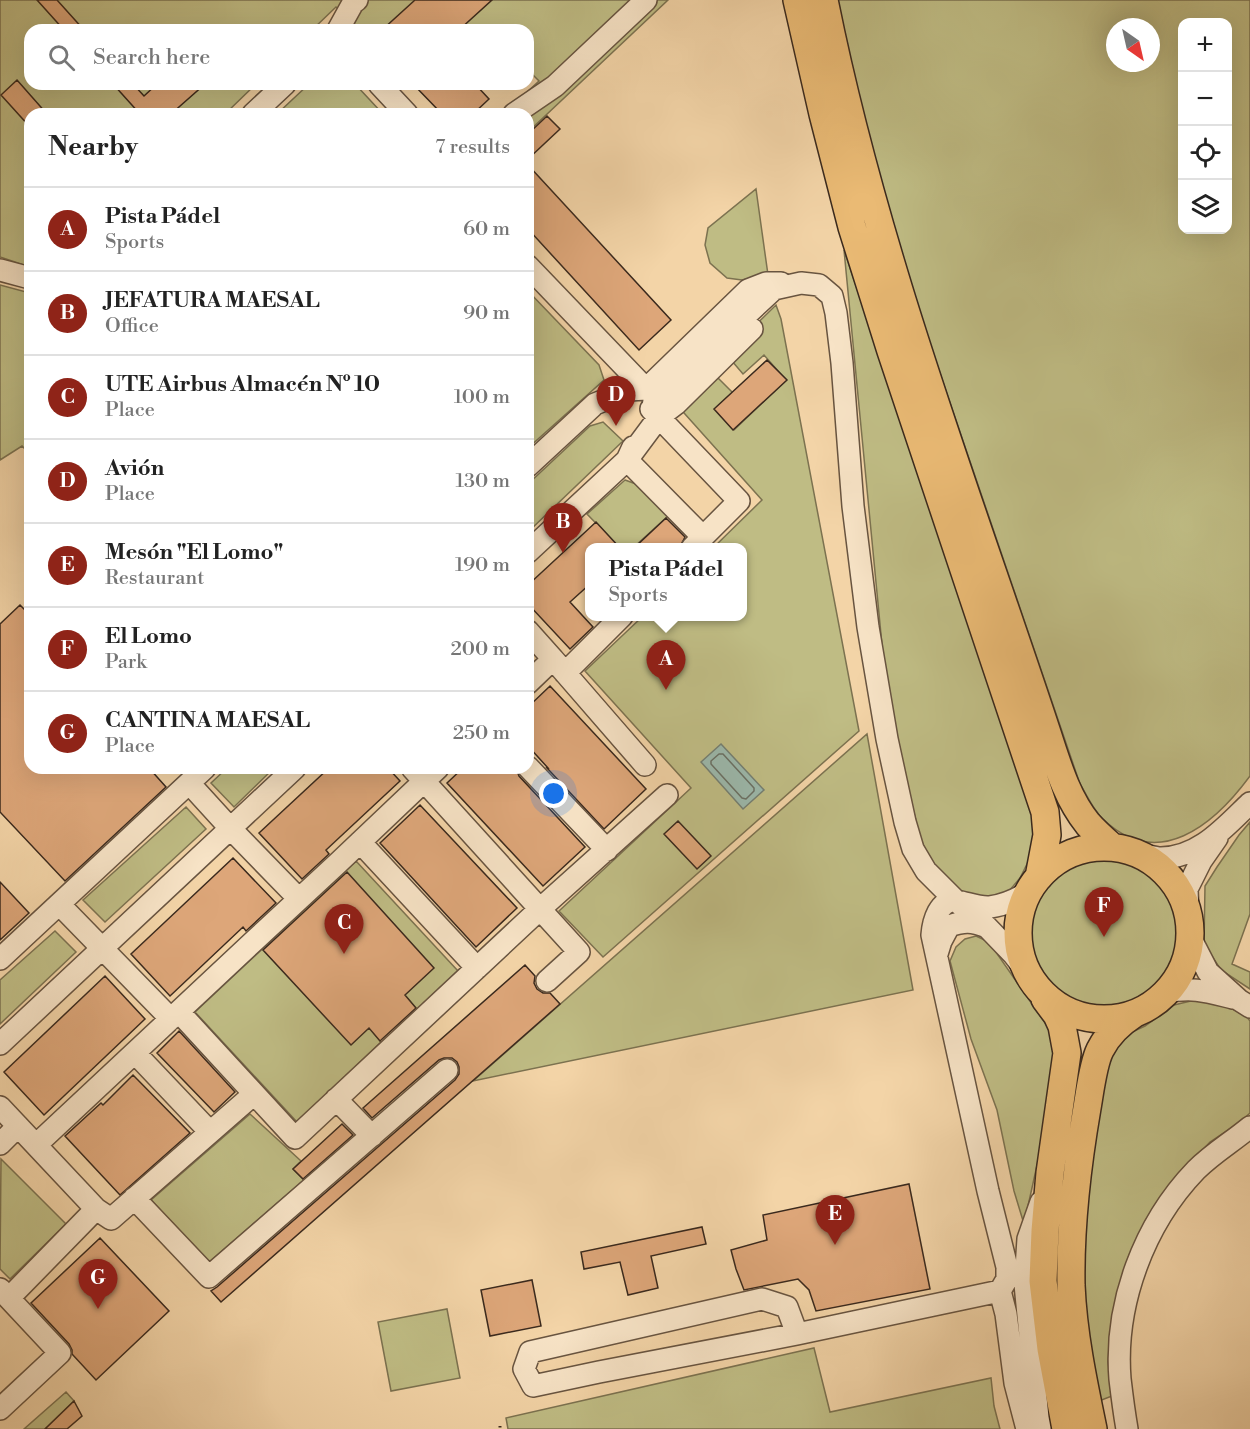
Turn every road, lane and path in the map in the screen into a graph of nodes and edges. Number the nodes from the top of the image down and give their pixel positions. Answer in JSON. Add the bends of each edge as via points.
{"nodes":[{"id":1,"x":357,"y":0,"type":"edge"},
{"id":2,"x":646,"y":0,"type":"edge"},
{"id":3,"x":797,"y":0,"type":"edge"},
{"id":4,"x":824,"y":0,"type":"edge"},
{"id":5,"x":341,"y":24,"type":"edge"},
{"id":6,"x":279,"y":90,"type":"edge"},
{"id":7,"x":390,"y":90,"type":"edge"},
{"id":8,"x":259,"y":108,"type":"edge"},
{"id":9,"x":403,"y":108,"type":"edge"},
{"id":10,"x":523,"y":108,"type":"edge"},
{"id":11,"x":0,"y":270,"type":"edge"},
{"id":12,"x":534,"y":273,"type":"edge"},
{"id":13,"x":24,"y":275,"type":"edge"},
{"id":14,"x":801,"y":283,"type":"junction"},
{"id":15,"x":648,"y":402,"type":"junction"},
{"id":16,"x":534,"y":460,"type":"edge"},
{"id":17,"x":627,"y":460,"type":"junction"},
{"id":18,"x":698,"y":542,"type":"edge"},
{"id":19,"x":534,"y":546,"type":"edge"},
{"id":20,"x":616,"y":621,"type":"edge"},
{"id":21,"x":534,"y":638,"type":"edge"},
{"id":22,"x":559,"y":666,"type":"junction"},
{"id":23,"x":534,"y":680,"type":"edge"},
{"id":24,"x":645,"y":765,"type":"dead end"},
{"id":25,"x":534,"y":773,"type":"edge"},
{"id":26,"x":199,"y":774,"type":"edge"},
{"id":27,"x":289,"y":774,"type":"edge"},
{"id":28,"x":423,"y":774,"type":"edge"},
{"id":29,"x":427,"y":774,"type":"edge"},
{"id":30,"x":189,"y":783,"type":"junction"},
{"id":31,"x":667,"y":795,"type":"dead end"},
{"id":32,"x":1250,"y":803,"type":"edge"},
{"id":33,"x":1228,"y":825,"type":"junction"},
{"id":34,"x":230,"y":828,"type":"junction"},
{"id":35,"x":360,"y":842,"type":"junction"},
{"id":36,"x":1112,"y":847,"type":"junction"},
{"id":37,"x":607,"y":850,"type":"junction"},
{"id":38,"x":1140,"y":855,"type":"junction"},
{"id":39,"x":1034,"y":884,"type":"junction"},
{"id":40,"x":299,"y":899,"type":"junction"},
{"id":41,"x":955,"y":900,"type":"junction"},
{"id":42,"x":59,"y":904,"type":"junction"},
{"id":43,"x":540,"y":909,"type":"junction"},
{"id":44,"x":1189,"y":925,"type":"junction"},
{"id":45,"x":987,"y":927,"type":"junction"},
{"id":46,"x":102,"y":949,"type":"junction"},
{"id":47,"x":937,"y":958,"type":"junction"},
{"id":48,"x":0,"y":959,"type":"edge"},
{"id":49,"x":477,"y":968,"type":"junction"},
{"id":50,"x":1032,"y":980,"type":"junction"},
{"id":51,"x":548,"y":981,"type":"dead end"},
{"id":52,"x":1166,"y":992,"type":"junction"},
{"id":53,"x":1245,"y":1003,"type":"edge"},
{"id":54,"x":1138,"y":1012,"type":"junction"},
{"id":55,"x":175,"y":1016,"type":"junction"},
{"id":56,"x":0,"y":1044,"type":"edge"},
{"id":57,"x":135,"y":1053,"type":"junction"},
{"id":58,"x":447,"y":1070,"type":"dead end"},
{"id":59,"x":254,"y":1094,"type":"junction"},
{"id":60,"x":336,"y":1099,"type":"junction"},
{"id":61,"x":0,"y":1107,"type":"edge"},
{"id":62,"x":18,"y":1126,"type":"junction"},
{"id":63,"x":1250,"y":1127,"type":"edge"},
{"id":64,"x":210,"y":1132,"type":"junction"},
{"id":65,"x":372,"y":1136,"type":"junction"},
{"id":66,"x":0,"y":1144,"type":"edge"},
{"id":67,"x":36,"y":1145,"type":"junction"},
{"id":68,"x":1050,"y":1173,"type":"junction"},
{"id":69,"x":134,"y":1198,"type":"junction"},
{"id":70,"x":96,"y":1209,"type":"junction"},
{"id":71,"x":1000,"y":1291,"type":"junction"},
{"id":72,"x":4,"y":1293,"type":"edge"},
{"id":73,"x":797,"y":1334,"type":"junction"},
{"id":74,"x":0,"y":1409,"type":"edge"},
{"id":75,"x":1027,"y":1429,"type":"edge"},
{"id":76,"x":1041,"y":1429,"type":"edge"},
{"id":77,"x":1066,"y":1429,"type":"edge"},
{"id":78,"x":1093,"y":1429,"type":"edge"},
{"id":79,"x":1127,"y":1429,"type":"edge"}],
"edges":[{"from":1,"to":5,"type":"street"},
{"from":2,"to":10,"type":"street","via":[[555,86]]},
{"from":3,"to":39,"type":"main road","via":[[852,227],[1045,812],[1047,835]]},
{"from":4,"to":36,"type":"main road","via":[[880,228],[1063,781],[1089,825]]},
{"from":6,"to":8,"type":"street"},
{"from":7,"to":9,"type":"street"},
{"from":11,"to":13,"type":"street"},
{"from":12,"to":15,"type":"street"},
{"from":14,"to":15,"type":"street","via":[[774,289]]},
{"from":14,"to":15,"type":"street","via":[[676,404]]},
{"from":14,"to":15,"type":"street","via":[[766,284],[748,290]]},
{"from":14,"to":41,"type":"street","via":[[819,285],[832,296],[836,313],[868,627],[905,822],[913,849],[926,871]]},
{"from":15,"to":16,"type":"street","via":[[595,404]]},
{"from":15,"to":17,"type":"street"},
{"from":15,"to":18,"type":"street","via":[[739,501]]},
{"from":17,"to":18,"type":"street"},
{"from":17,"to":19,"type":"street"},
{"from":20,"to":22,"type":"street"},
{"from":21,"to":22,"type":"street"},
{"from":22,"to":23,"type":"street"},
{"from":22,"to":24,"type":"street"},
{"from":25,"to":37,"type":"street"},
{"from":26,"to":30,"type":"street"},
{"from":27,"to":34,"type":"street"},
{"from":28,"to":35,"type":"street"},
{"from":29,"to":43,"type":"street"},
{"from":30,"to":34,"type":"street"},
{"from":30,"to":42,"type":"street"},
{"from":31,"to":37,"type":"street"},
{"from":32,"to":33,"type":"street"},
{"from":33,"to":38,"type":"street","via":[[1207,843],[1186,853],[1160,858]]},
{"from":33,"to":44,"type":"street","via":[[1201,861],[1187,889]]},
{"from":34,"to":40,"type":"street"},
{"from":34,"to":46,"type":"street"},
{"from":35,"to":40,"type":"street"},
{"from":35,"to":49,"type":"street"},
{"from":36,"to":38,"type":"main road"},
{"from":36,"to":39,"type":"main road","via":[[1070,854],[1052,865]]},
{"from":37,"to":43,"type":"street"},
{"from":38,"to":44,"type":"main road","via":[[1172,880],[1183,898]]},
{"from":39,"to":41,"type":"street","via":[[1018,899],[989,907]]},
{"from":39,"to":50,"type":"main road","via":[[1018,924],[1020,955]]},
{"from":40,"to":55,"type":"street"},
{"from":41,"to":45,"type":"street"},
{"from":41,"to":47,"type":"street","via":[[944,905],[933,923]]},
{"from":42,"to":46,"type":"street"},
{"from":42,"to":48,"type":"street"},
{"from":43,"to":49,"type":"street"},
{"from":43,"to":51,"type":"street","via":[[579,952]]},
{"from":44,"to":52,"type":"main road","via":[[1185,965]]},
{"from":44,"to":53,"type":"street","via":[[1208,972]]},
{"from":45,"to":47,"type":"street","via":[[963,921],[949,926]]},
{"from":45,"to":50,"type":"street"},
{"from":46,"to":55,"type":"street"},
{"from":46,"to":56,"type":"street"},
{"from":47,"to":71,"type":"street","via":[[1007,1268],[1007,1280]]},
{"from":49,"to":60,"type":"street"},
{"from":50,"to":54,"type":"main road","via":[[1051,1001],[1076,1015],[1114,1019]]},
{"from":50,"to":68,"type":"main road","via":[[1057,1015],[1067,1053]]},
{"from":52,"to":53,"type":"street","via":[[1204,990]]},
{"from":52,"to":54,"type":"main road"},
{"from":54,"to":78,"type":"main road","via":[[1111,1033],[1099,1051],[1072,1223],[1071,1286],[1077,1347]]},
{"from":55,"to":57,"type":"street"},
{"from":55,"to":59,"type":"street"},
{"from":57,"to":64,"type":"street"},
{"from":57,"to":67,"type":"street"},
{"from":58,"to":65,"type":"street"},
{"from":59,"to":60,"type":"street","via":[[295,1138]]},
{"from":59,"to":64,"type":"street"},
{"from":60,"to":65,"type":"street"},
{"from":61,"to":62,"type":"street"},
{"from":62,"to":66,"type":"street"},
{"from":62,"to":67,"type":"street"},
{"from":63,"to":79,"type":"street","via":[[1217,1150],[1190,1177],[1159,1220],[1137,1262],[1126,1296],[1120,1342]]},
{"from":64,"to":69,"type":"street"},
{"from":65,"to":69,"type":"street","via":[[209,1277]]},
{"from":67,"to":70,"type":"street"},
{"from":68,"to":76,"type":"street","via":[[1028,1239],[1025,1284]]},
{"from":68,"to":77,"type":"main road","via":[[1043,1281]]},
{"from":69,"to":70,"type":"street","via":[[111,1219]]},
{"from":70,"to":72,"type":"street"},
{"from":71,"to":73,"type":"street"},
{"from":71,"to":75,"type":"street"},
{"from":72,"to":74,"type":"street","via":[[60,1353]]},
{"from":73,"to":73,"type":"street","via":[[532,1386],[524,1369],[530,1352],[762,1299],[787,1307]]}]}
